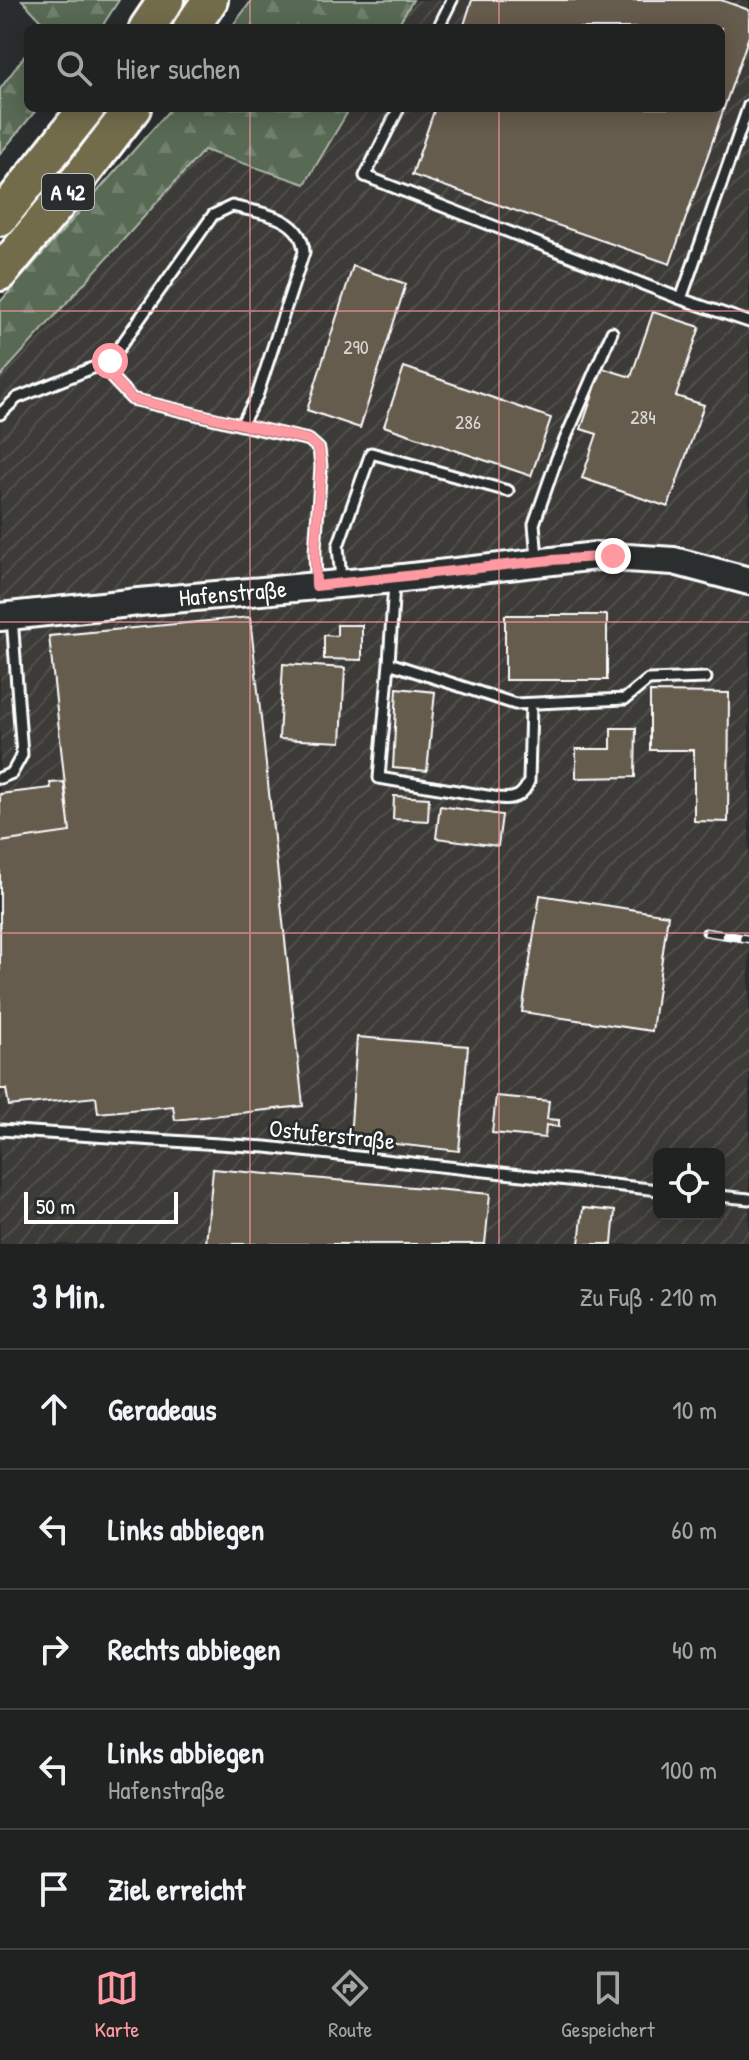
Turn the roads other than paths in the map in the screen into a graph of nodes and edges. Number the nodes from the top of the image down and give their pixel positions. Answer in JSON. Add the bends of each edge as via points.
{"nodes":[{"id":1,"x":210,"y":0,"type":"edge"},
{"id":2,"x":452,"y":0,"type":"edge"},
{"id":3,"x":194,"y":24,"type":"edge"},
{"id":4,"x":440,"y":24,"type":"edge"},
{"id":5,"x":749,"y":105,"type":"edge"},
{"id":6,"x":84,"y":112,"type":"edge"},
{"id":7,"x":130,"y":112,"type":"edge"},
{"id":8,"x":397,"y":112,"type":"edge"},
{"id":9,"x":746,"y":123,"type":"edge"},
{"id":10,"x":0,"y":218,"type":"edge"},
{"id":11,"x":0,"y":273,"type":"edge"},
{"id":12,"x":681,"y":299,"type":"junction"},
{"id":13,"x":749,"y":322,"type":"edge"},
{"id":14,"x":612,"y":332,"type":"dead end"},
{"id":15,"x":110,"y":361,"type":"junction"},
{"id":16,"x":0,"y":414,"type":"edge"},
{"id":17,"x":241,"y":425,"type":"junction"},
{"id":18,"x":508,"y":491,"type":"dead end"},
{"id":19,"x":537,"y":562,"type":"junction"},
{"id":20,"x":394,"y":579,"type":"junction"},
{"id":21,"x":749,"y":581,"type":"edge"},
{"id":22,"x":328,"y":585,"type":"junction"},
{"id":23,"x":6,"y":616,"type":"edge"},
{"id":24,"x":389,"y":663,"type":"junction"},
{"id":25,"x":706,"y":678,"type":"dead end"},
{"id":26,"x":531,"y":704,"type":"junction"},
{"id":27,"x":0,"y":778,"type":"edge"},
{"id":28,"x":0,"y":1130,"type":"edge"},
{"id":29,"x":653,"y":1189,"type":"edge"},
{"id":30,"x":725,"y":1197,"type":"edge"},
{"id":31,"x":749,"y":1199,"type":"edge"}],
"edges":[{"from":1,"to":3,"type":"highway"},
{"from":2,"to":4,"type":"lane"},
{"from":5,"to":9,"type":"lane"},
{"from":6,"to":10,"type":"highway","number":"A 42"},
{"from":7,"to":11,"type":"highway","number":"A 42"},
{"from":8,"to":12,"type":"lane","via":[[365,176]]},
{"from":9,"to":12,"type":"lane"},
{"from":12,"to":13,"type":"lane"},
{"from":14,"to":19,"type":"lane","via":[[534,524]]},
{"from":15,"to":16,"type":"lane","via":[[17,398]]},
{"from":15,"to":17,"type":"lane","via":[[113,379],[132,399]]},
{"from":15,"to":17,"type":"lane","via":[[213,215],[232,206],[277,217],[295,228],[304,252],[257,396]]},
{"from":17,"to":22,"type":"lane","via":[[309,440],[319,449],[315,551]]},
{"from":18,"to":22,"type":"lane","via":[[371,453]]},
{"from":19,"to":20,"type":"street","name":"Hafenstraße"},
{"from":19,"to":21,"type":"street","name":"Hafenstraße","via":[[652,558]]},
{"from":20,"to":22,"type":"street","name":"Hafenstraße"},
{"from":20,"to":24,"type":"lane"},
{"from":22,"to":23,"type":"street","name":"Hafenstraße"},
{"from":23,"to":27,"type":"lane","via":[[22,755],[12,773]]},
{"from":24,"to":26,"type":"lane","via":[[515,704]]},
{"from":24,"to":26,"type":"lane","via":[[379,778],[517,797],[529,781]]},
{"from":25,"to":26,"type":"lane","via":[[648,680],[625,699]]},
{"from":28,"to":29,"type":"lane","name":"Ostuferstraße","via":[[266,1147]]},
{"from":30,"to":31,"type":"lane"}]}
